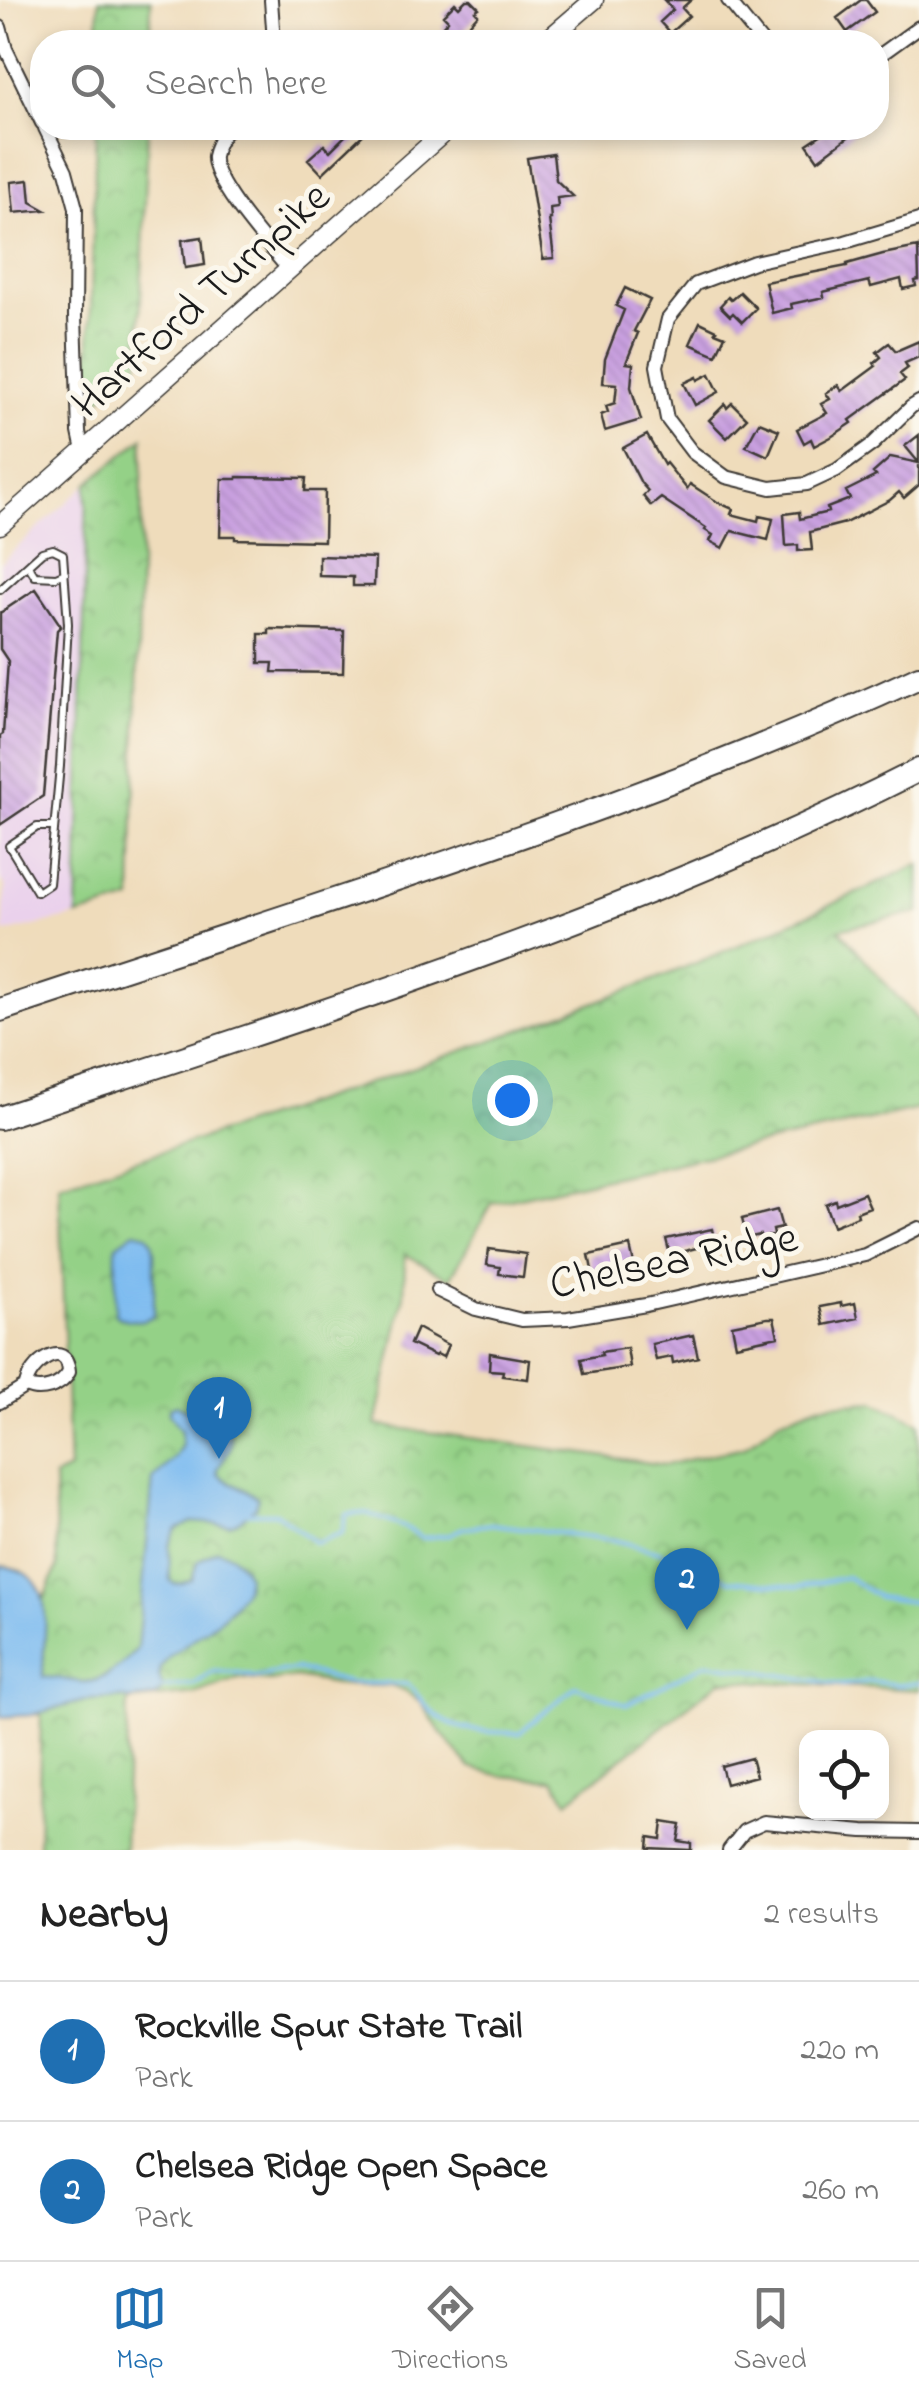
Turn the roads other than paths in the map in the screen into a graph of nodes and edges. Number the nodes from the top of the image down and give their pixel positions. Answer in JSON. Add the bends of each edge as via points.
{"nodes":[{"id":1,"x":272,"y":0,"type":"edge"},
{"id":2,"x":594,"y":0,"type":"edge"},
{"id":3,"x":728,"y":0,"type":"edge"},
{"id":4,"x":0,"y":27,"type":"edge"},
{"id":5,"x":919,"y":27,"type":"edge"},
{"id":6,"x":273,"y":30,"type":"edge"},
{"id":7,"x":559,"y":30,"type":"edge"},
{"id":8,"x":752,"y":30,"type":"edge"},
{"id":9,"x":889,"y":49,"type":"edge"},
{"id":10,"x":30,"y":97,"type":"edge"},
{"id":11,"x":51,"y":140,"type":"edge"},
{"id":12,"x":220,"y":140,"type":"edge"},
{"id":13,"x":435,"y":140,"type":"edge"},
{"id":14,"x":919,"y":220,"type":"edge"},
{"id":15,"x":289,"y":270,"type":"junction"},
{"id":16,"x":919,"y":402,"type":"edge"},
{"id":17,"x":83,"y":451,"type":"junction"},
{"id":18,"x":0,"y":525,"type":"edge"},
{"id":19,"x":28,"y":565,"type":"junction"},
{"id":20,"x":64,"y":574,"type":"junction"},
{"id":21,"x":0,"y":590,"type":"edge"},
{"id":22,"x":919,"y":676,"type":"edge"},
{"id":23,"x":919,"y":770,"type":"edge"},
{"id":24,"x":54,"y":827,"type":"junction"},
{"id":25,"x":0,"y":1010,"type":"edge"},
{"id":26,"x":0,"y":1118,"type":"edge"},
{"id":27,"x":919,"y":1228,"type":"edge"},
{"id":28,"x":437,"y":1290,"type":"dead end"},
{"id":29,"x":26,"y":1386,"type":"dead end"},
{"id":30,"x":0,"y":1402,"type":"edge"},
{"id":31,"x":919,"y":1832,"type":"edge"},
{"id":32,"x":730,"y":1850,"type":"edge"}],
"edges":[{"from":1,"to":6,"type":"street"},
{"from":2,"to":7,"type":"main road"},
{"from":3,"to":8,"type":"street"},
{"from":4,"to":10,"type":"street"},
{"from":5,"to":9,"type":"street"},
{"from":11,"to":17,"type":"street","via":[[76,208],[74,316]]},
{"from":12,"to":15,"type":"street","via":[[214,158],[220,178]]},
{"from":13,"to":15,"type":"main road","name":"Hartford Turnpike"},
{"from":14,"to":16,"type":"street","via":[[754,262],[696,284],[668,319],[657,366],[667,419],[692,452],[726,477],[771,488],[808,484],[837,470]]},
{"from":15,"to":17,"type":"main road","name":"Hartford Turnpike"},
{"from":17,"to":18,"type":"main road","name":"Hartford Turnpike"},
{"from":19,"to":20,"type":"lane","via":[[34,576]]},
{"from":19,"to":20,"type":"lane","via":[[53,549],[63,554]]},
{"from":19,"to":21,"type":"lane"},
{"from":20,"to":24,"type":"lane","via":[[68,624]]},
{"from":22,"to":25,"type":"highway","via":[[541,828]]},
{"from":23,"to":26,"type":"highway","via":[[580,921]]},
{"from":24,"to":24,"type":"lane","via":[[48,884],[37,892],[8,846],[37,826]]},
{"from":27,"to":28,"type":"street","name":"Chelsea Ridge","via":[[866,1255],[568,1318],[522,1320]]},
{"from":29,"to":30,"type":"street"},
{"from":31,"to":32,"type":"street","via":[[764,1822],[744,1831]]}]}
